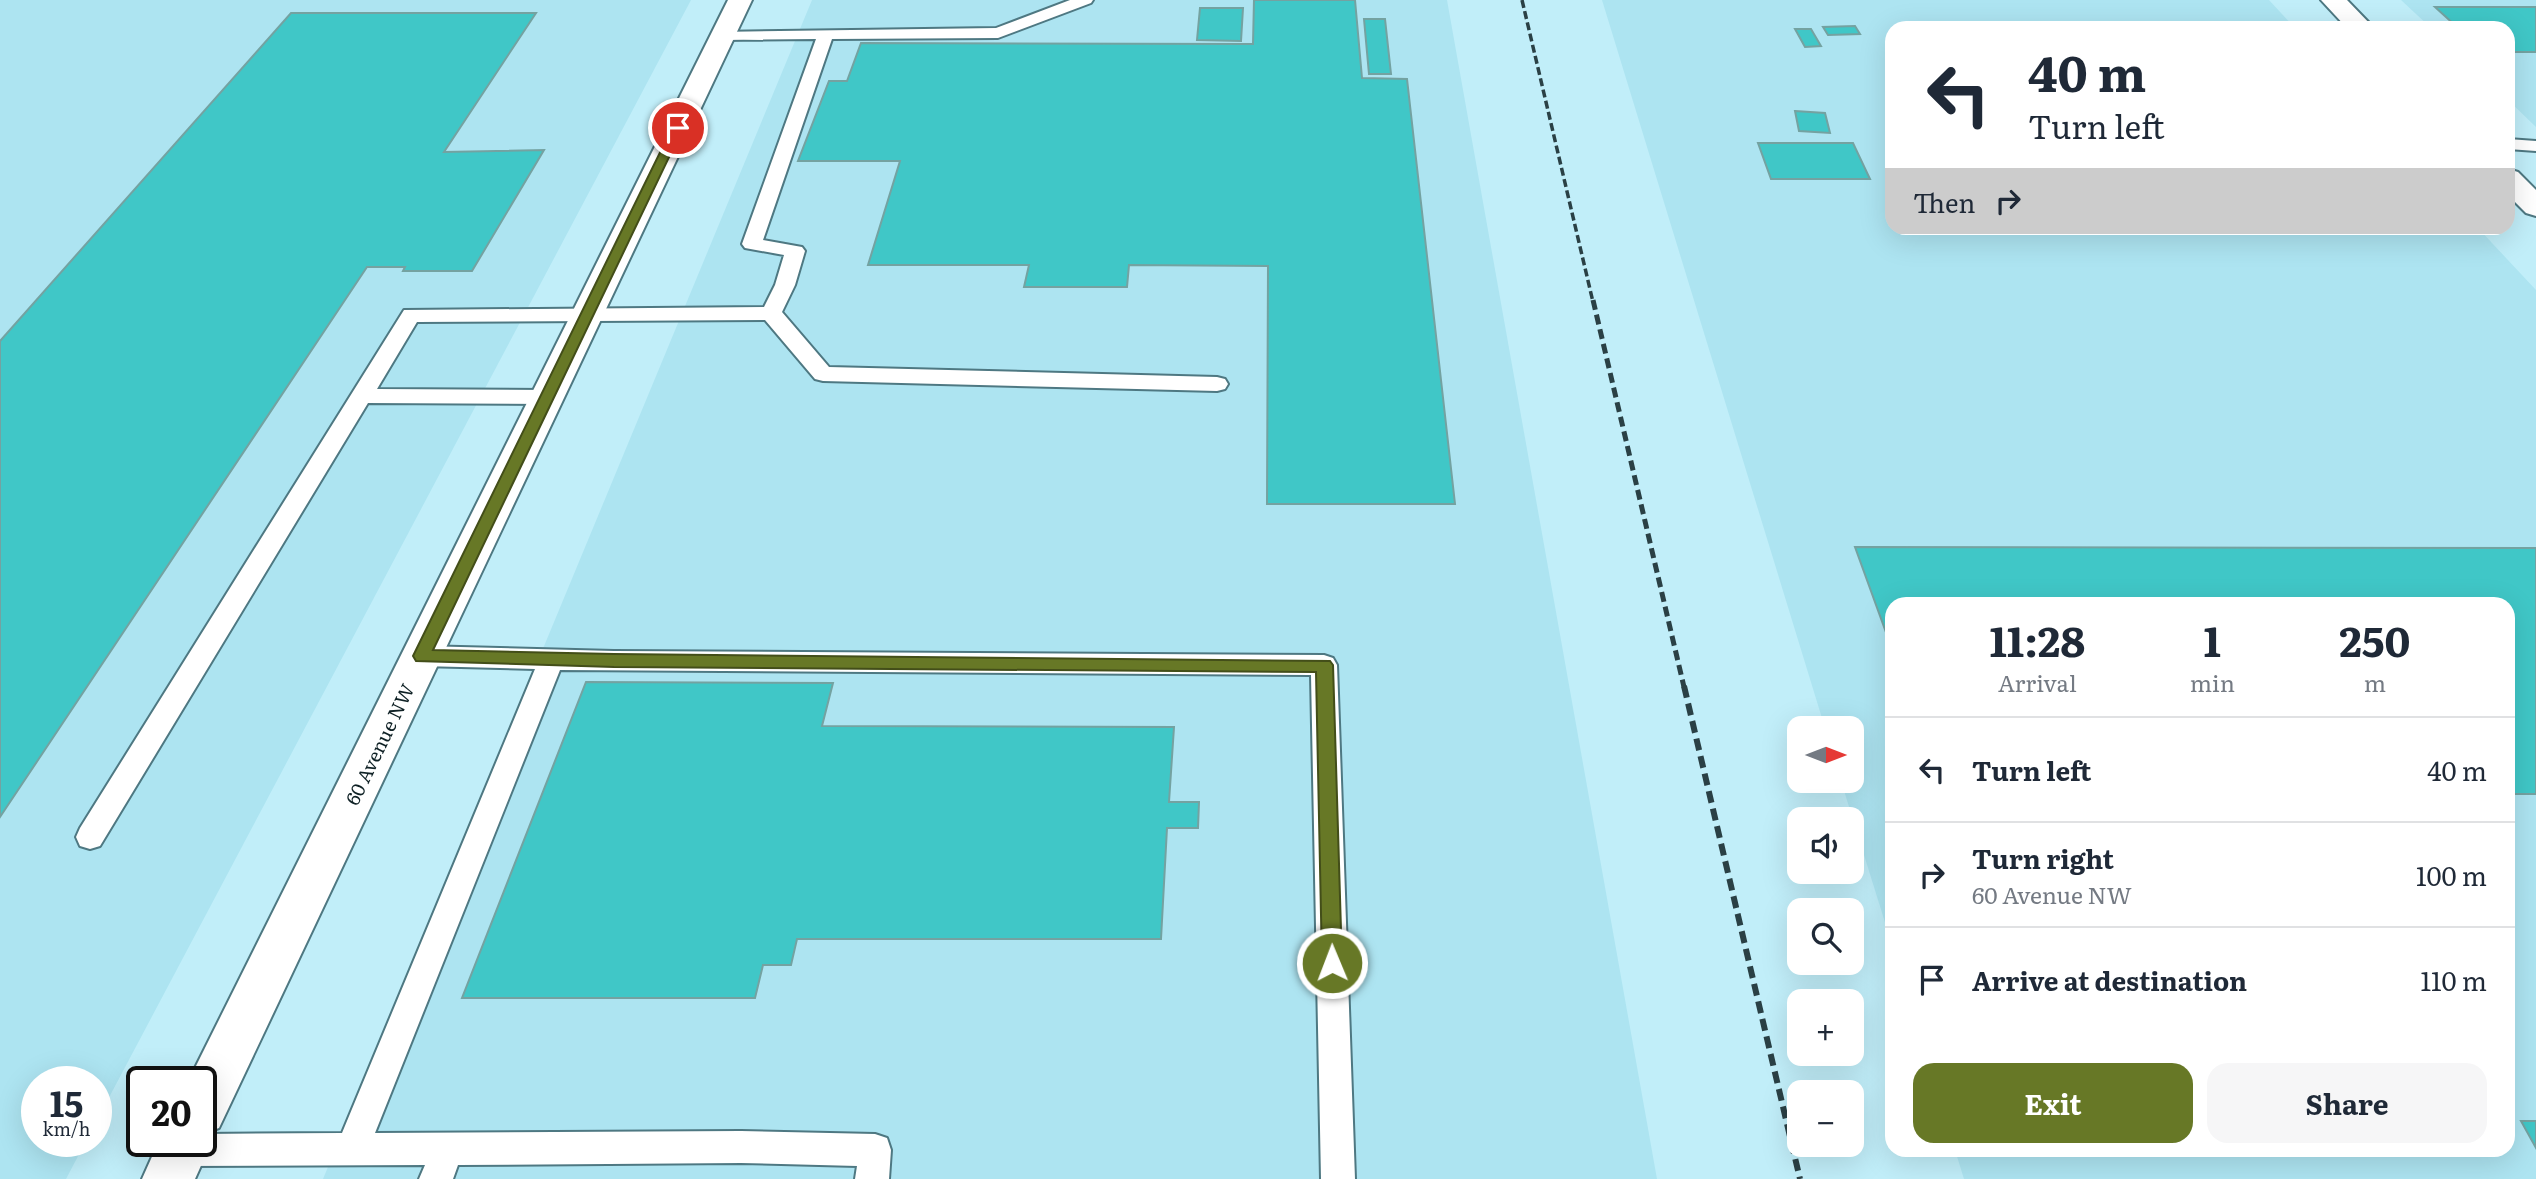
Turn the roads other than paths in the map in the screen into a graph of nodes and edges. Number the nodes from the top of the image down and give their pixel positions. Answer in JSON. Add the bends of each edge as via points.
{"nodes":[{"id":1,"x":740,"y":0,"type":"edge"},
{"id":2,"x":1085,"y":0,"type":"edge"},
{"id":3,"x":2333,"y":0,"type":"edge"},
{"id":4,"x":2354,"y":21,"type":"edge"},
{"id":5,"x":826,"y":34,"type":"junction"},
{"id":6,"x":723,"y":35,"type":"junction"},
{"id":7,"x":2515,"y":144,"type":"edge"},
{"id":8,"x":2536,"y":146,"type":"edge"},
{"id":9,"x":2515,"y":185,"type":"edge"},
{"id":10,"x":2536,"y":207,"type":"edge"},
{"id":11,"x":771,"y":313,"type":"junction"},
{"id":12,"x":587,"y":314,"type":"junction"},
{"id":13,"x":1217,"y":384,"type":"dead end"},
{"id":14,"x":361,"y":396,"type":"junction"},
{"id":15,"x":547,"y":397,"type":"junction"},
{"id":16,"x":421,"y":656,"type":"junction"},
{"id":17,"x":552,"y":659,"type":"junction"},
{"id":18,"x":90,"y":837,"type":"dead end"},
{"id":19,"x":217,"y":1077,"type":"edge"},
{"id":20,"x":217,"y":1146,"type":"edge"},
{"id":21,"x":352,"y":1149,"type":"junction"},
{"id":22,"x":441,"y":1164,"type":"edge"},
{"id":23,"x":872,"y":1179,"type":"edge"},
{"id":24,"x":1338,"y":1179,"type":"edge"}],
"edges":[{"from":1,"to":6,"type":"street","name":"60 Avenue NW"},
{"from":2,"to":5,"type":"lane","via":[[998,33]]},
{"from":3,"to":4,"type":"street"},
{"from":5,"to":6,"type":"lane"},
{"from":5,"to":11,"type":"lane","via":[[752,244],[795,251]]},
{"from":6,"to":12,"type":"street","name":"60 Avenue NW"},
{"from":7,"to":8,"type":"lane"},
{"from":9,"to":10,"type":"street"},
{"from":11,"to":12,"type":"lane"},
{"from":11,"to":13,"type":"lane","via":[[823,374]]},
{"from":12,"to":14,"type":"lane","via":[[411,315]]},
{"from":12,"to":15,"type":"street","name":"60 Avenue NW"},
{"from":14,"to":15,"type":"lane"},
{"from":14,"to":18,"type":"lane"},
{"from":15,"to":16,"type":"street","name":"60 Avenue NW"},
{"from":16,"to":17,"type":"lane"},
{"from":16,"to":19,"type":"street","name":"60 Avenue NW"},
{"from":17,"to":21,"type":"lane"},
{"from":17,"to":24,"type":"lane","via":[[1324,665]]},
{"from":20,"to":21,"type":"lane"},
{"from":21,"to":22,"type":"lane"},
{"from":22,"to":23,"type":"lane","via":[[876,1150]]}]}
